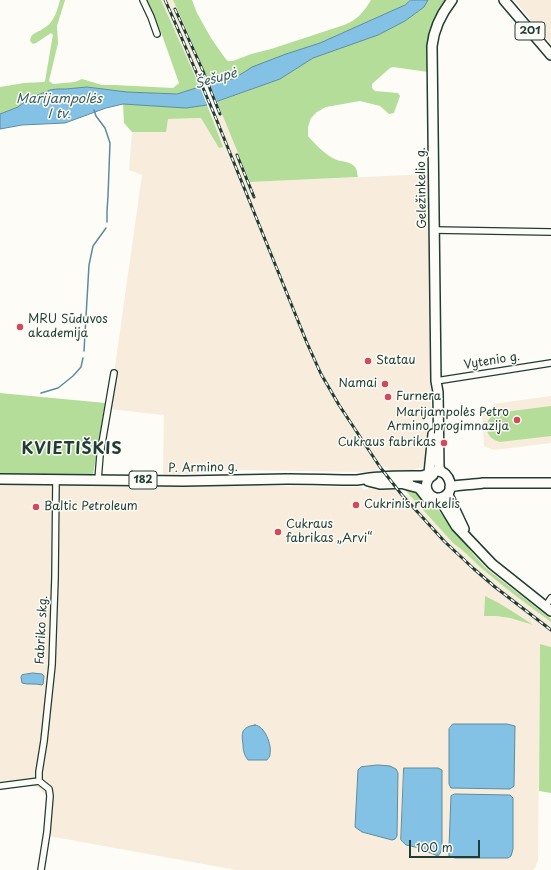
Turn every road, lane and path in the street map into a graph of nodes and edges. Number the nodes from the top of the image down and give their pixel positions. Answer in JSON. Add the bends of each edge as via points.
{"nodes":[{"id":1,"x":143,"y":0,"type":"edge"},
{"id":2,"x":452,"y":0,"type":"edge"},
{"id":3,"x":504,"y":0,"type":"edge"},
{"id":4,"x":157,"y":34,"type":"dead end"},
{"id":5,"x":551,"y":55,"type":"edge"},
{"id":6,"x":434,"y":230,"type":"junction"},
{"id":7,"x":551,"y":232,"type":"edge"},
{"id":8,"x":551,"y":363,"type":"edge"},
{"id":9,"x":114,"y":372,"type":"dead end"},
{"id":10,"x":436,"y":381,"type":"junction"},
{"id":11,"x":0,"y":479,"type":"edge"},
{"id":12,"x":56,"y":479,"type":"junction"},
{"id":13,"x":98,"y":480,"type":"junction"},
{"id":14,"x":404,"y":480,"type":"junction"},
{"id":15,"x":439,"y":483,"type":"junction"},
{"id":16,"x":551,"y":483,"type":"edge"},
{"id":17,"x":459,"y":526,"type":"junction"},
{"id":18,"x":551,"y":598,"type":"edge"},
{"id":19,"x":548,"y":609,"type":"edge"},
{"id":20,"x":39,"y":781,"type":"junction"},
{"id":21,"x":0,"y":786,"type":"edge"},
{"id":22,"x":41,"y":870,"type":"edge"}],
"edges":[{"from":1,"to":4,"type":"street"},
{"from":2,"to":6,"type":"main road","name":"Geležinkelio g.","via":[[434,31],[432,46]]},
{"from":3,"to":5,"type":"main road","number":"201"},
{"from":6,"to":7,"type":"street"},
{"from":6,"to":10,"type":"main road","name":"Geležinkelio g."},
{"from":8,"to":10,"type":"street","name":"Vytenio g."},
{"from":9,"to":13,"type":"street"},
{"from":10,"to":15,"type":"main road","name":"Geležinkelio g."},
{"from":10,"to":15,"type":"main road","name":"Geležinkelio g.","via":[[433,392],[433,440]]},
{"from":11,"to":12,"type":"main road","name":"P. Armino g.","number":"182"},
{"from":12,"to":13,"type":"main road","name":"P. Armino g.","number":"182"},
{"from":12,"to":20,"type":"street","name":"Fabriko skg.","via":[[52,664]]},
{"from":13,"to":14,"type":"main road","name":"P. Armino g.","number":"182","via":[[288,479],[358,480],[380,484]]},
{"from":14,"to":15,"type":"main road","name":"P. Armino g.","number":"182","via":[[416,484]]},
{"from":14,"to":15,"type":"main road","name":"P. Armino g.","via":[[413,476],[423,476]]},
{"from":14,"to":17,"type":"main road","via":[[421,489],[428,498],[440,505],[449,520]]},
{"from":15,"to":16,"type":"main road","name":"P. Armino g.","via":[[473,480],[483,483]]},
{"from":15,"to":17,"type":"main road","name":"Geležinkelio g."},
{"from":17,"to":19,"type":"main road","name":"Geležinkelio g.","via":[[492,564]]},
{"from":18,"to":19,"type":"street"},
{"from":20,"to":21,"type":"street"},
{"from":20,"to":22,"type":"street","via":[[48,789],[50,796]]}]}
